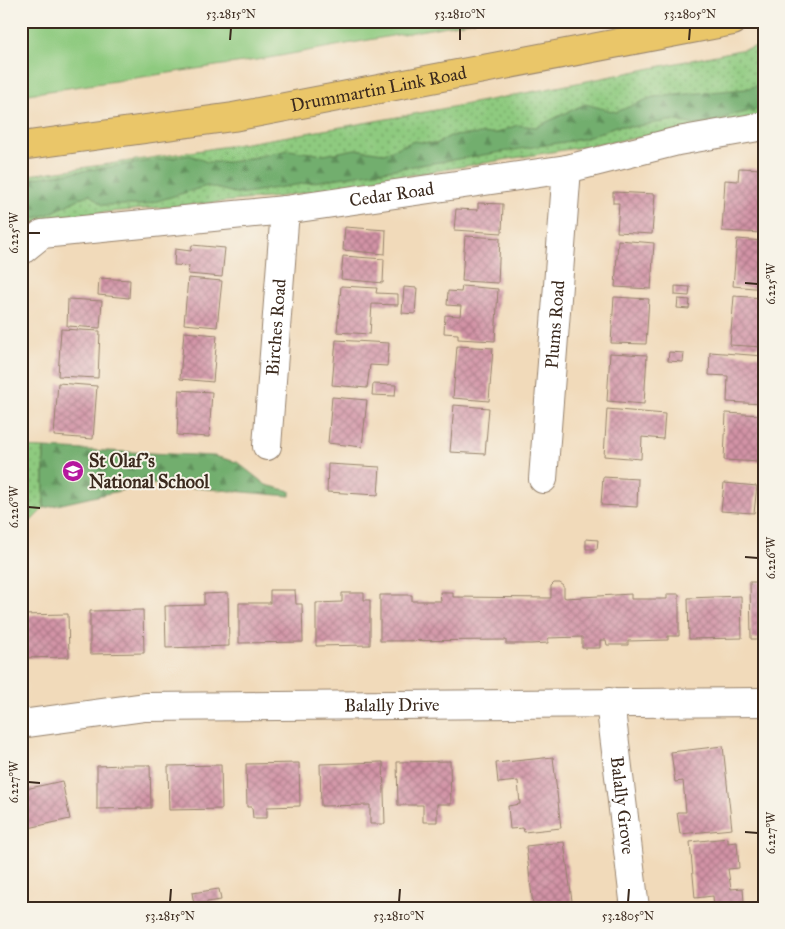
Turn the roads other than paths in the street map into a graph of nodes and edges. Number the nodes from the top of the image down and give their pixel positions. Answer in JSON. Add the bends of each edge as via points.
{"nodes":[{"id":1,"x":734,"y":21,"type":"edge"},
{"id":2,"x":764,"y":126,"type":"edge"},
{"id":3,"x":21,"y":146,"type":"edge"},
{"id":4,"x":568,"y":169,"type":"junction"},
{"id":5,"x":286,"y":210,"type":"junction"},
{"id":6,"x":21,"y":250,"type":"edge"},
{"id":7,"x":267,"y":446,"type":"dead end"},
{"id":8,"x":542,"y":479,"type":"dead end"},
{"id":9,"x":610,"y":702,"type":"junction"},
{"id":10,"x":764,"y":702,"type":"edge"},
{"id":11,"x":21,"y":724,"type":"edge"},
{"id":12,"x":635,"y":908,"type":"edge"}],
"edges":[{"from":1,"to":3,"type":"main road","name":"Drummartin Link Road","via":[[233,117]]},
{"from":2,"to":4,"type":"street","name":"Cedar Road","via":[[678,141]]},
{"from":4,"to":5,"type":"street","name":"Cedar Road"},
{"from":4,"to":8,"type":"street","name":"Plums Road"},
{"from":5,"to":6,"type":"street","name":"Cedar Road","via":[[42,234]]},
{"from":5,"to":7,"type":"street","name":"Birches Road"},
{"from":9,"to":10,"type":"street","name":"Balally Drive"},
{"from":9,"to":11,"type":"street","name":"Balally Drive","via":[[145,707]]},
{"from":9,"to":12,"type":"street","name":"Balally Grove"}]}
